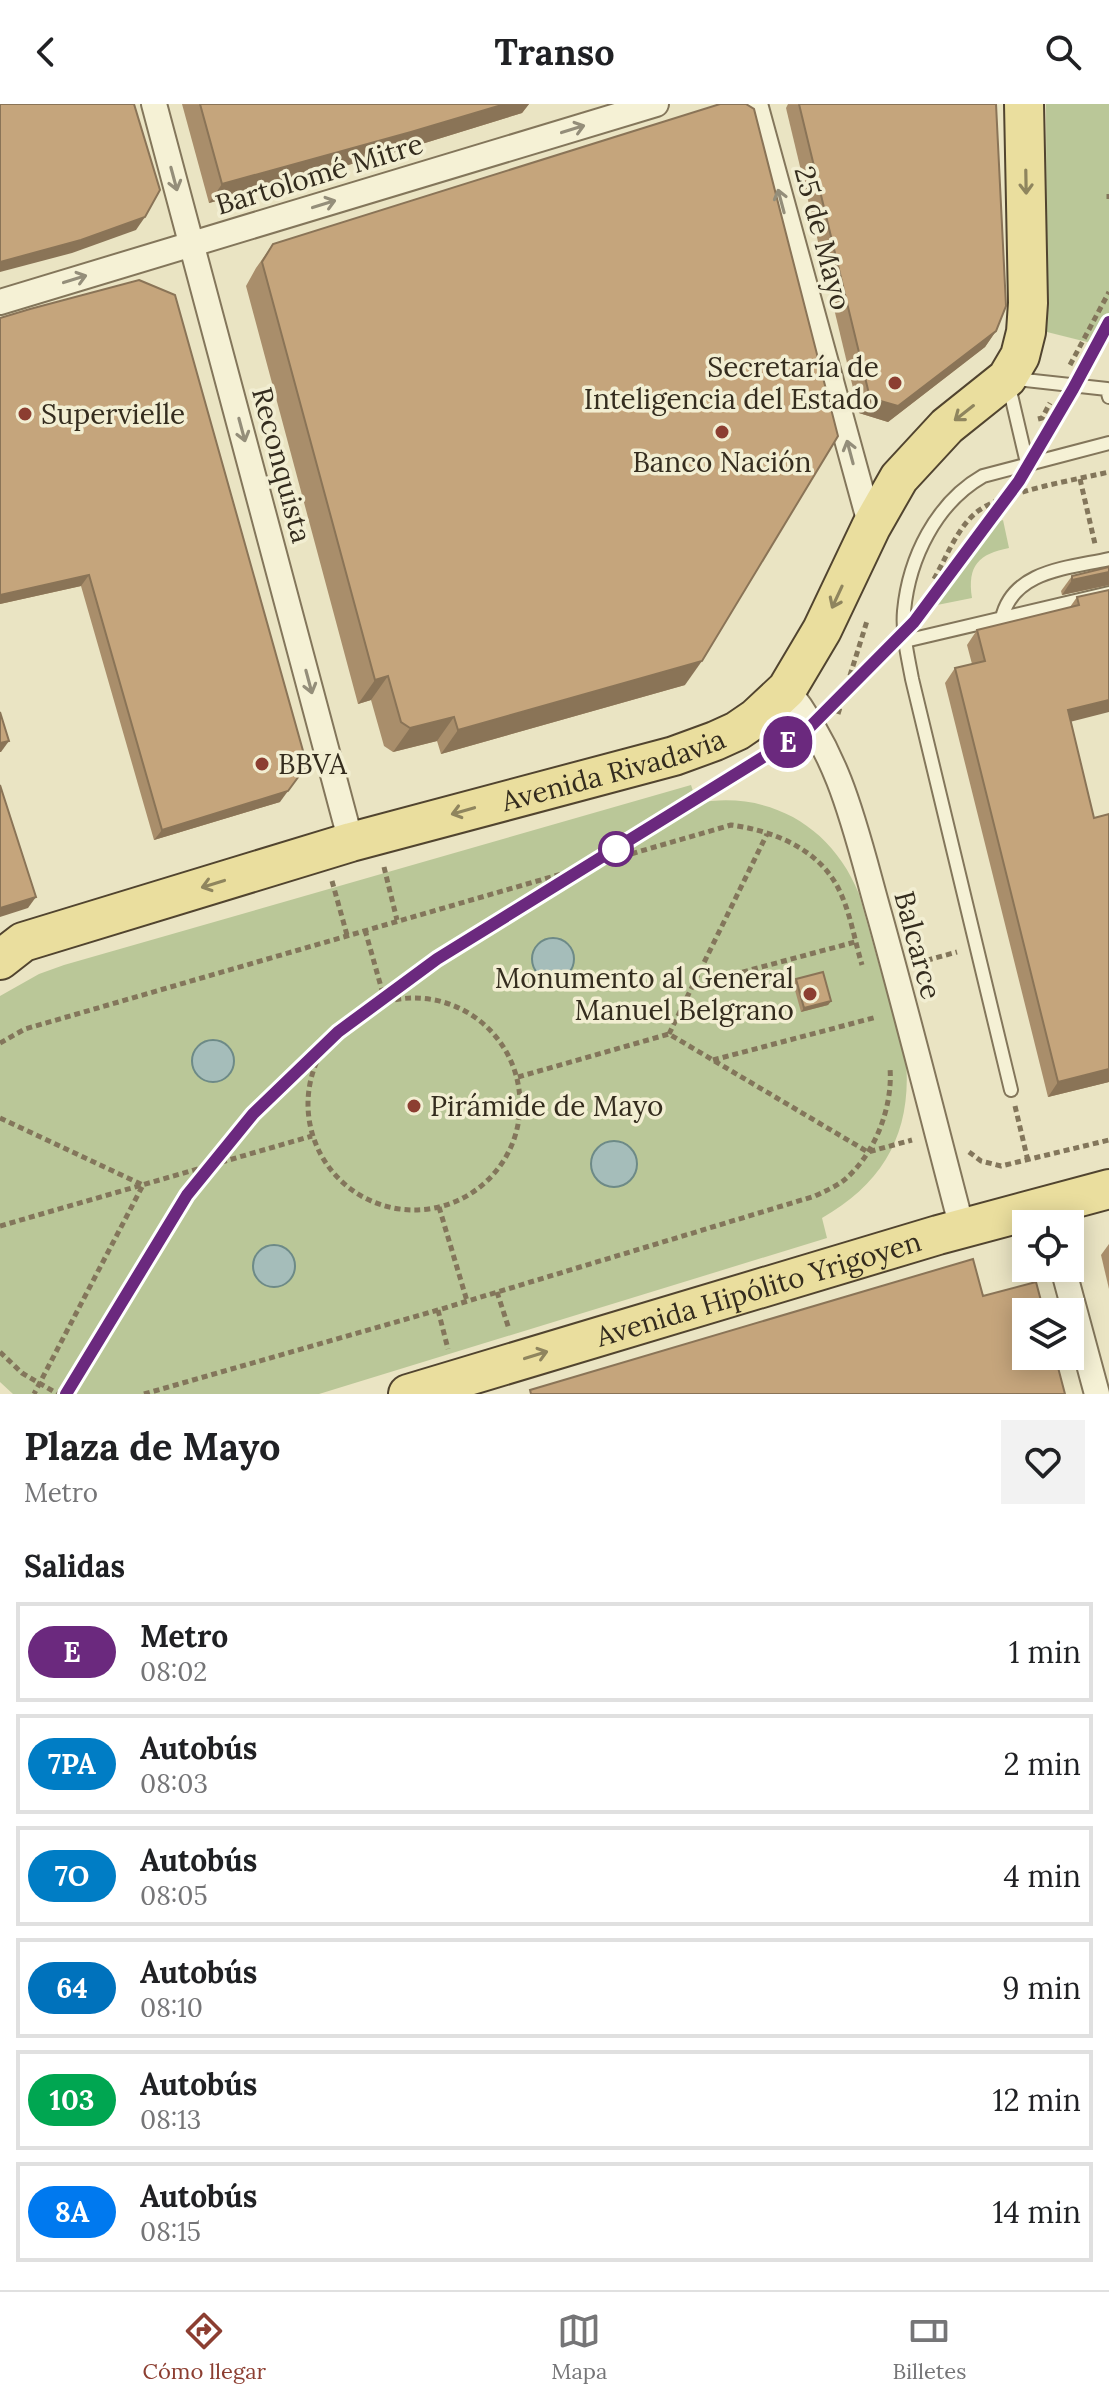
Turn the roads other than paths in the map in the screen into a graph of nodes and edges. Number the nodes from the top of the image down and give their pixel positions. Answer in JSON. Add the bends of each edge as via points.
{"nodes":[{"id":1,"x":154,"y":104,"type":"edge"},
{"id":2,"x":656,"y":104,"type":"edge"},
{"id":3,"x":755,"y":104,"type":"edge"},
{"id":4,"x":1024,"y":104,"type":"edge"},
{"id":5,"x":192,"y":244,"type":"junction"},
{"id":6,"x":0,"y":302,"type":"edge"},
{"id":7,"x":1007,"y":378,"type":"junction"},
{"id":8,"x":1109,"y":397,"type":"edge"},
{"id":9,"x":1109,"y":443,"type":"edge"},
{"id":10,"x":1027,"y":463,"type":"junction"},
{"id":11,"x":871,"y":527,"type":"junction"},
{"id":12,"x":1109,"y":559,"type":"edge"},
{"id":13,"x":1109,"y":593,"type":"edge"},
{"id":14,"x":1002,"y":618,"type":"junction"},
{"id":15,"x":905,"y":641,"type":"junction"},
{"id":16,"x":787,"y":689,"type":"junction"},
{"id":17,"x":351,"y":842,"type":"junction"},
{"id":18,"x":12,"y":951,"type":"edge"},
{"id":19,"x":1011,"y":1090,"type":"road end"},
{"id":20,"x":1109,"y":1189,"type":"edge"},
{"id":21,"x":1058,"y":1210,"type":"edge"},
{"id":22,"x":1012,"y":1220,"type":"edge"},
{"id":23,"x":962,"y":1228,"type":"junction"},
{"id":24,"x":1067,"y":1282,"type":"edge"},
{"id":25,"x":488,"y":1382,"type":"edge"},
{"id":26,"x":408,"y":1394,"type":"edge"},
{"id":27,"x":1097,"y":1394,"type":"edge"}],
"edges":[{"from":1,"to":5,"type":"street","name":"Reconquista","one_way":true},
{"from":5,"to":2,"type":"street","name":"Bartolomé Mitre","one_way":true},
{"from":11,"to":3,"type":"street","name":"25 de Mayo","one_way":true},
{"from":4,"to":7,"type":"main road","name":"Avenida Rivadavia","one_way":true,"via":[[1028,303],[1020,356]]},
{"from":6,"to":5,"type":"street","name":"Bartolomé Mitre","one_way":true},
{"from":5,"to":17,"type":"street","name":"Reconquista","one_way":true},
{"from":7,"to":8,"type":"lane","via":[[1107,389]]},
{"from":7,"to":10,"type":"lane"},
{"from":7,"to":11,"type":"main road","name":"Avenida Rivadavia","one_way":true,"via":[[918,456]]},
{"from":9,"to":10,"type":"lane"},
{"from":10,"to":15,"type":"lane","via":[[966,486],[932,525],[908,587]]},
{"from":11,"to":16,"type":"main road","name":"Avenida Rivadavia","one_way":true},
{"from":12,"to":14,"type":"lane","via":[[1033,578],[1010,596]]},
{"from":13,"to":14,"type":"lane"},
{"from":14,"to":15,"type":"lane"},
{"from":15,"to":19,"type":"lane"},
{"from":16,"to":17,"type":"main road","name":"Avenida Rivadavia","one_way":true,"via":[[756,718],[674,756]]},
{"from":16,"to":23,"type":"street","name":"Balcarce","via":[[815,727],[843,786]]},
{"from":17,"to":18,"type":"main road","name":"Avenida Rivadavia","one_way":true},
{"from":20,"to":21,"type":"main road","name":"Avenida Hipólito Yrigoyen"},
{"from":22,"to":23,"type":"main road","name":"Avenida Hipólito Yrigoyen"},
{"from":25,"to":23,"type":"main road","name":"Avenida Hipólito Yrigoyen","one_way":true},
{"from":24,"to":27,"type":"street"},
{"from":25,"to":26,"type":"main road","name":"Avenida Hipólito Yrigoyen"}]}
